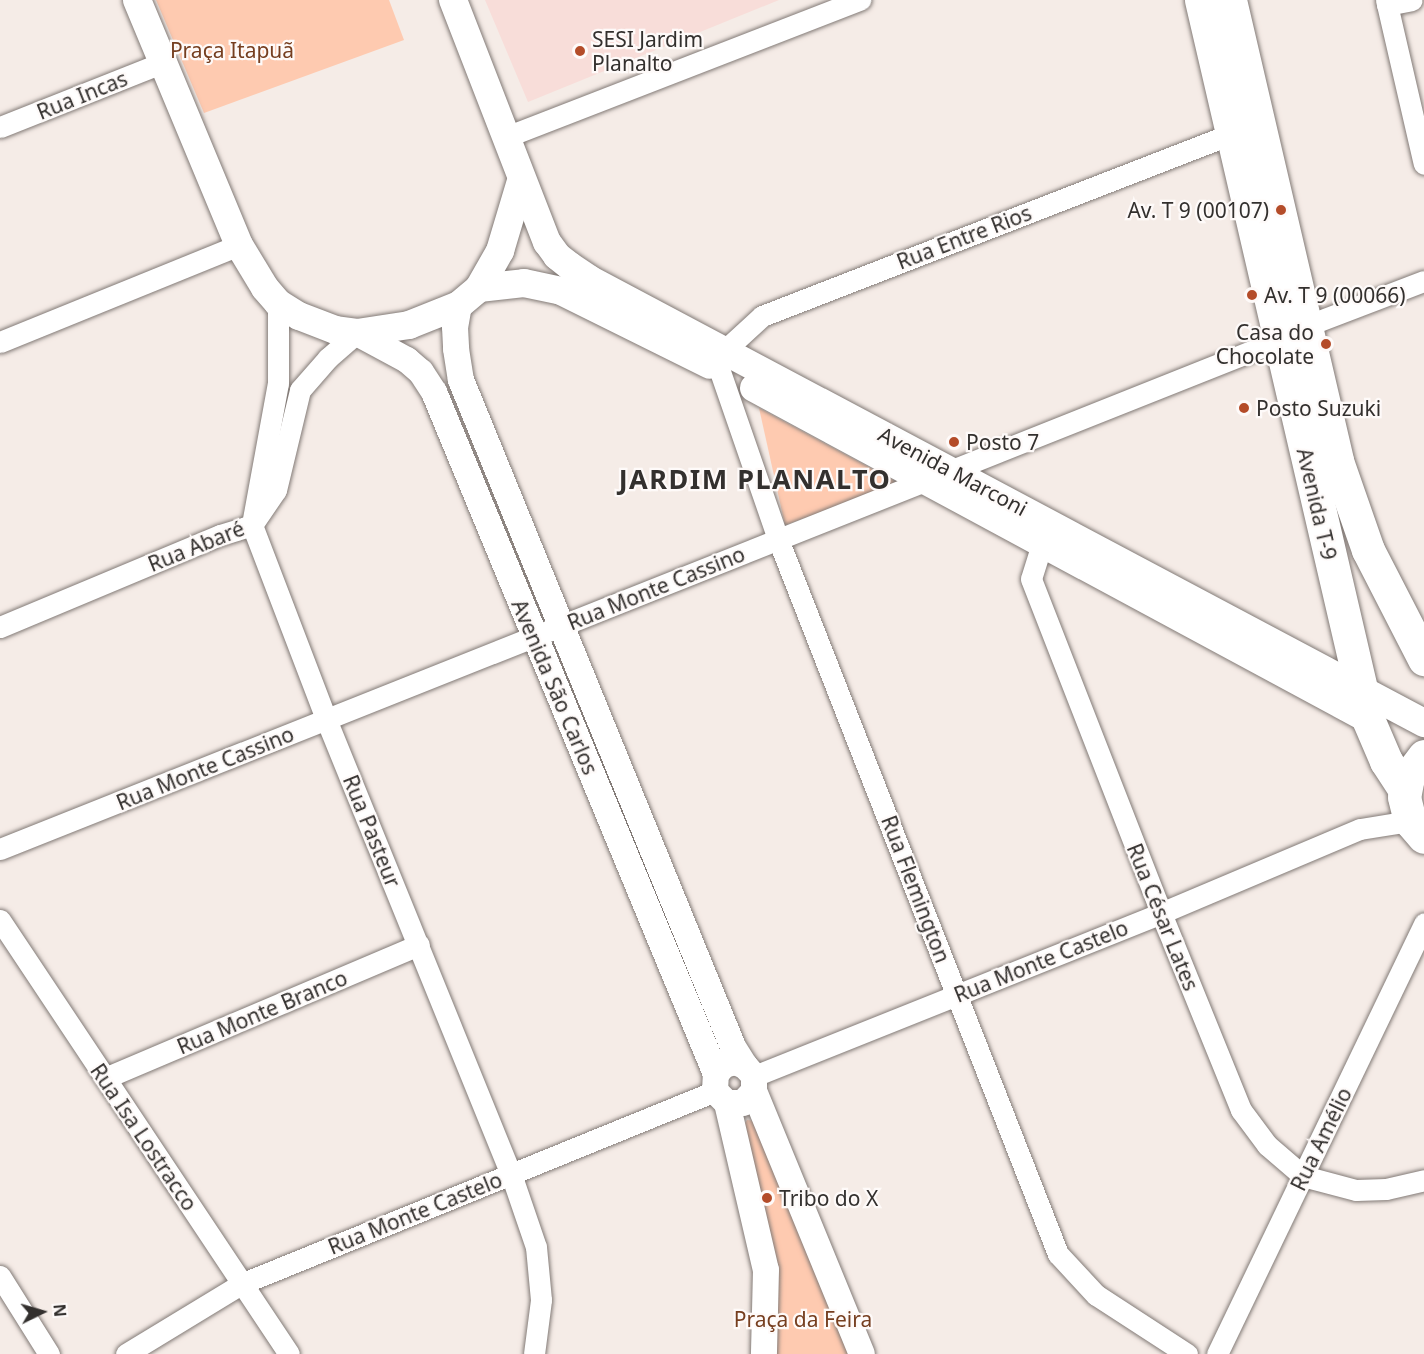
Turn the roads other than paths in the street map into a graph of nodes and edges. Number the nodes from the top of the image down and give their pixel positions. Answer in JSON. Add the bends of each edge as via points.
{"nodes":[{"id":1,"x":137,"y":0,"type":"edge"},
{"id":2,"x":453,"y":0,"type":"edge"},
{"id":3,"x":860,"y":0,"type":"edge"},
{"id":4,"x":1201,"y":0,"type":"edge"},
{"id":5,"x":1230,"y":0,"type":"edge"},
{"id":6,"x":1412,"y":0,"type":"edge"},
{"id":7,"x":1387,"y":3,"type":"edge"},
{"id":8,"x":830,"y":5,"type":"edge"},
{"id":9,"x":164,"y":62,"type":"junction"},
{"id":10,"x":1418,"y":114,"type":"edge"},
{"id":11,"x":0,"y":127,"type":"edge"},
{"id":12,"x":1231,"y":134,"type":"junction"},
{"id":13,"x":506,"y":137,"type":"junction"},
{"id":14,"x":1424,"y":164,"type":"edge"},
{"id":15,"x":521,"y":181,"type":"junction"},
{"id":16,"x":239,"y":245,"type":"junction"},
{"id":17,"x":1424,"y":281,"type":"edge"},
{"id":18,"x":584,"y":289,"type":"junction"},
{"id":19,"x":469,"y":297,"type":"junction"},
{"id":20,"x":278,"y":303,"type":"junction"},
{"id":21,"x":357,"y":333,"type":"junction"},
{"id":22,"x":1292,"y":333,"type":"junction"},
{"id":23,"x":0,"y":342,"type":"edge"},
{"id":24,"x":722,"y":360,"type":"junction"},
{"id":25,"x":461,"y":380,"type":"junction"},
{"id":26,"x":278,"y":383,"type":"junction"},
{"id":27,"x":300,"y":390,"type":"junction"},
{"id":28,"x":434,"y":392,"type":"junction"},
{"id":29,"x":951,"y":470,"type":"junction"},
{"id":30,"x":925,"y":481,"type":"junction"},
{"id":31,"x":252,"y":525,"type":"junction"},
{"id":32,"x":1045,"y":533,"type":"junction"},
{"id":33,"x":778,"y":539,"type":"junction"},
{"id":34,"x":561,"y":625,"type":"junction"},
{"id":35,"x":0,"y":627,"type":"edge"},
{"id":36,"x":534,"y":636,"type":"junction"},
{"id":37,"x":1424,"y":659,"type":"edge"},
{"id":38,"x":1364,"y":704,"type":"junction"},
{"id":39,"x":326,"y":719,"type":"junction"},
{"id":40,"x":1424,"y":723,"type":"edge"},
{"id":41,"x":1424,"y":756,"type":"edge"},
{"id":42,"x":1411,"y":811,"type":"edge"},
{"id":43,"x":0,"y":849,"type":"edge"},
{"id":44,"x":1161,"y":913,"type":"junction"},
{"id":45,"x":0,"y":920,"type":"edge"},
{"id":46,"x":1424,"y":923,"type":"edge"},
{"id":47,"x":419,"y":945,"type":"junction"},
{"id":48,"x":957,"y":994,"type":"junction"},
{"id":49,"x":751,"y":1077,"type":"junction"},
{"id":50,"x":105,"y":1078,"type":"junction"},
{"id":51,"x":719,"y":1089,"type":"junction"},
{"id":52,"x":511,"y":1174,"type":"junction"},
{"id":53,"x":1303,"y":1176,"type":"junction"},
{"id":54,"x":1424,"y":1180,"type":"edge"},
{"id":55,"x":0,"y":1276,"type":"edge"},
{"id":56,"x":241,"y":1284,"type":"junction"},
{"id":57,"x":49,"y":1354,"type":"edge"},
{"id":58,"x":126,"y":1354,"type":"edge"},
{"id":59,"x":289,"y":1354,"type":"edge"},
{"id":60,"x":534,"y":1354,"type":"edge"},
{"id":61,"x":764,"y":1354,"type":"edge"},
{"id":62,"x":862,"y":1354,"type":"edge"},
{"id":63,"x":1187,"y":1354,"type":"edge"},
{"id":64,"x":1217,"y":1354,"type":"edge"}],
"edges":[{"from":1,"to":9,"type":"main road"},
{"from":2,"to":13,"type":"main road","name":"Avenida Marconi"},
{"from":3,"to":8,"type":"street"},
{"from":4,"to":12,"type":"main road","name":"Avenida T-9"},
{"from":5,"to":22,"type":"main road","name":"Avenida T-9"},
{"from":6,"to":7,"type":"street"},
{"from":7,"to":10,"type":"street"},
{"from":8,"to":13,"type":"street"},
{"from":9,"to":11,"type":"street","name":"Rua Incas"},
{"from":9,"to":16,"type":"main road"},
{"from":10,"to":14,"type":"street"},
{"from":12,"to":22,"type":"main road","name":"Avenida T-9"},
{"from":12,"to":24,"type":"street","name":"Rua Entre Rios","via":[[762,316]]},
{"from":13,"to":15,"type":"main road","name":"Avenida Marconi"},
{"from":15,"to":18,"type":"main road","name":"Avenida Marconi","via":[[547,242]]},
{"from":15,"to":19,"type":"main road","via":[[500,251]]},
{"from":16,"to":20,"type":"main road"},
{"from":16,"to":23,"type":"street"},
{"from":17,"to":22,"type":"street","name":"Rua Monte Cassino"},
{"from":18,"to":19,"type":"main road","name":"Avenida Marconi","via":[[524,283]]},
{"from":18,"to":24,"type":"main road","name":"Avenida Marconi"},
{"from":19,"to":21,"type":"main road","name":"Avenida Marconi","via":[[409,325]]},
{"from":19,"to":25,"type":"street","name":"Avenida São Carlos","via":[[455,327]]},
{"from":20,"to":21,"type":"main road","via":[[316,324]]},
{"from":20,"to":26,"type":"street","name":"Rua Abaré"},
{"from":21,"to":27,"type":"street"},
{"from":21,"to":28,"type":"street","name":"Avenida São Carlos","via":[[407,360]]},
{"from":22,"to":29,"type":"street","name":"Rua Monte Cassino"},
{"from":22,"to":37,"type":"main road","name":"Avenida T-9","via":[[1350,503],[1385,586]]},
{"from":22,"to":38,"type":"main road","name":"Avenida T-9"},
{"from":24,"to":29,"type":"main road","name":"Avenida Marconi"},
{"from":24,"to":30,"type":"main road","name":"Avenida Marconi"},
{"from":24,"to":33,"type":"street","name":"Rua Flemington"},
{"from":25,"to":28,"type":"street"},
{"from":25,"to":34,"type":"street","name":"Avenida São Carlos"},
{"from":26,"to":27,"type":"street"},
{"from":26,"to":31,"type":"street","name":"Rua Abaré"},
{"from":27,"to":31,"type":"street","via":[[276,490]]},
{"from":28,"to":36,"type":"street","name":"Avenida São Carlos"},
{"from":29,"to":30,"type":"street","name":"Rua Monte Cassino"},
{"from":29,"to":32,"type":"main road","name":"Avenida Marconi"},
{"from":30,"to":32,"type":"main road","name":"Avenida Marconi"},
{"from":30,"to":33,"type":"street","name":"Rua Monte Cassino"},
{"from":31,"to":35,"type":"street","name":"Rua Abaré"},
{"from":31,"to":39,"type":"street","name":"Rua Pasteur"},
{"from":32,"to":38,"type":"main road","name":"Avenida Marconi"},
{"from":32,"to":44,"type":"street","name":"Rua César Lates","via":[[1031,579]]},
{"from":33,"to":34,"type":"street","name":"Rua Monte Cassino"},
{"from":33,"to":48,"type":"street","name":"Rua Flemington"},
{"from":34,"to":36,"type":"street","name":"Rua Monte Cassino"},
{"from":34,"to":49,"type":"street","name":"Avenida São Carlos","via":[[729,1036]]},
{"from":36,"to":39,"type":"street","name":"Rua Monte Cassino"},
{"from":36,"to":51,"type":"street","name":"Avenida São Carlos"},
{"from":38,"to":40,"type":"main road","name":"Avenida Marconi"},
{"from":38,"to":42,"type":"main road","name":"Avenida T-9"},
{"from":39,"to":43,"type":"street","name":"Rua Monte Cassino"},
{"from":39,"to":47,"type":"street","name":"Rua Pasteur"},
{"from":41,"to":42,"type":"main road","via":[[1408,777]]},
{"from":42,"to":44,"type":"street","name":"Rua Monte Castelo"},
{"from":44,"to":48,"type":"street","name":"Rua Monte Castelo"},
{"from":44,"to":53,"type":"street","name":"Rua César Lates","via":[[1241,1110],[1267,1145]]},
{"from":45,"to":50,"type":"street","name":"Rua Isa Lostracco"},
{"from":46,"to":53,"type":"street","name":"Rua Amélio"},
{"from":47,"to":50,"type":"street","name":"Rua Monte Branco"},
{"from":47,"to":52,"type":"street","name":"Rua Pasteur"},
{"from":48,"to":49,"type":"street","name":"Rua Monte Castelo"},
{"from":48,"to":63,"type":"street","name":"Rua Flemington","via":[[1058,1254],[1096,1295]]},
{"from":49,"to":51,"type":"street","via":[[743,1103]]},
{"from":49,"to":51,"type":"street","via":[[735,1062],[724,1065]]},
{"from":49,"to":62,"type":"street","name":"Avenida São Carlos"},
{"from":50,"to":56,"type":"street","name":"Rua Isa Lostracco"},
{"from":51,"to":52,"type":"street","name":"Rua Monte Castelo"},
{"from":51,"to":61,"type":"street","name":"Avenida São Carlos","via":[[766,1270]]},
{"from":52,"to":56,"type":"street","name":"Rua Monte Castelo"},
{"from":52,"to":60,"type":"street","name":"Rua Pasteur","via":[[536,1247],[541,1300]]},
{"from":53,"to":54,"type":"street","name":"Rua César Lates","via":[[1356,1190],[1386,1189]]},
{"from":53,"to":64,"type":"street","name":"Rua Amélio"},
{"from":55,"to":57,"type":"street"},
{"from":56,"to":58,"type":"street","name":"Rua Monte Castelo"},
{"from":56,"to":59,"type":"street","name":"Rua Isa Lostracco"}]}
